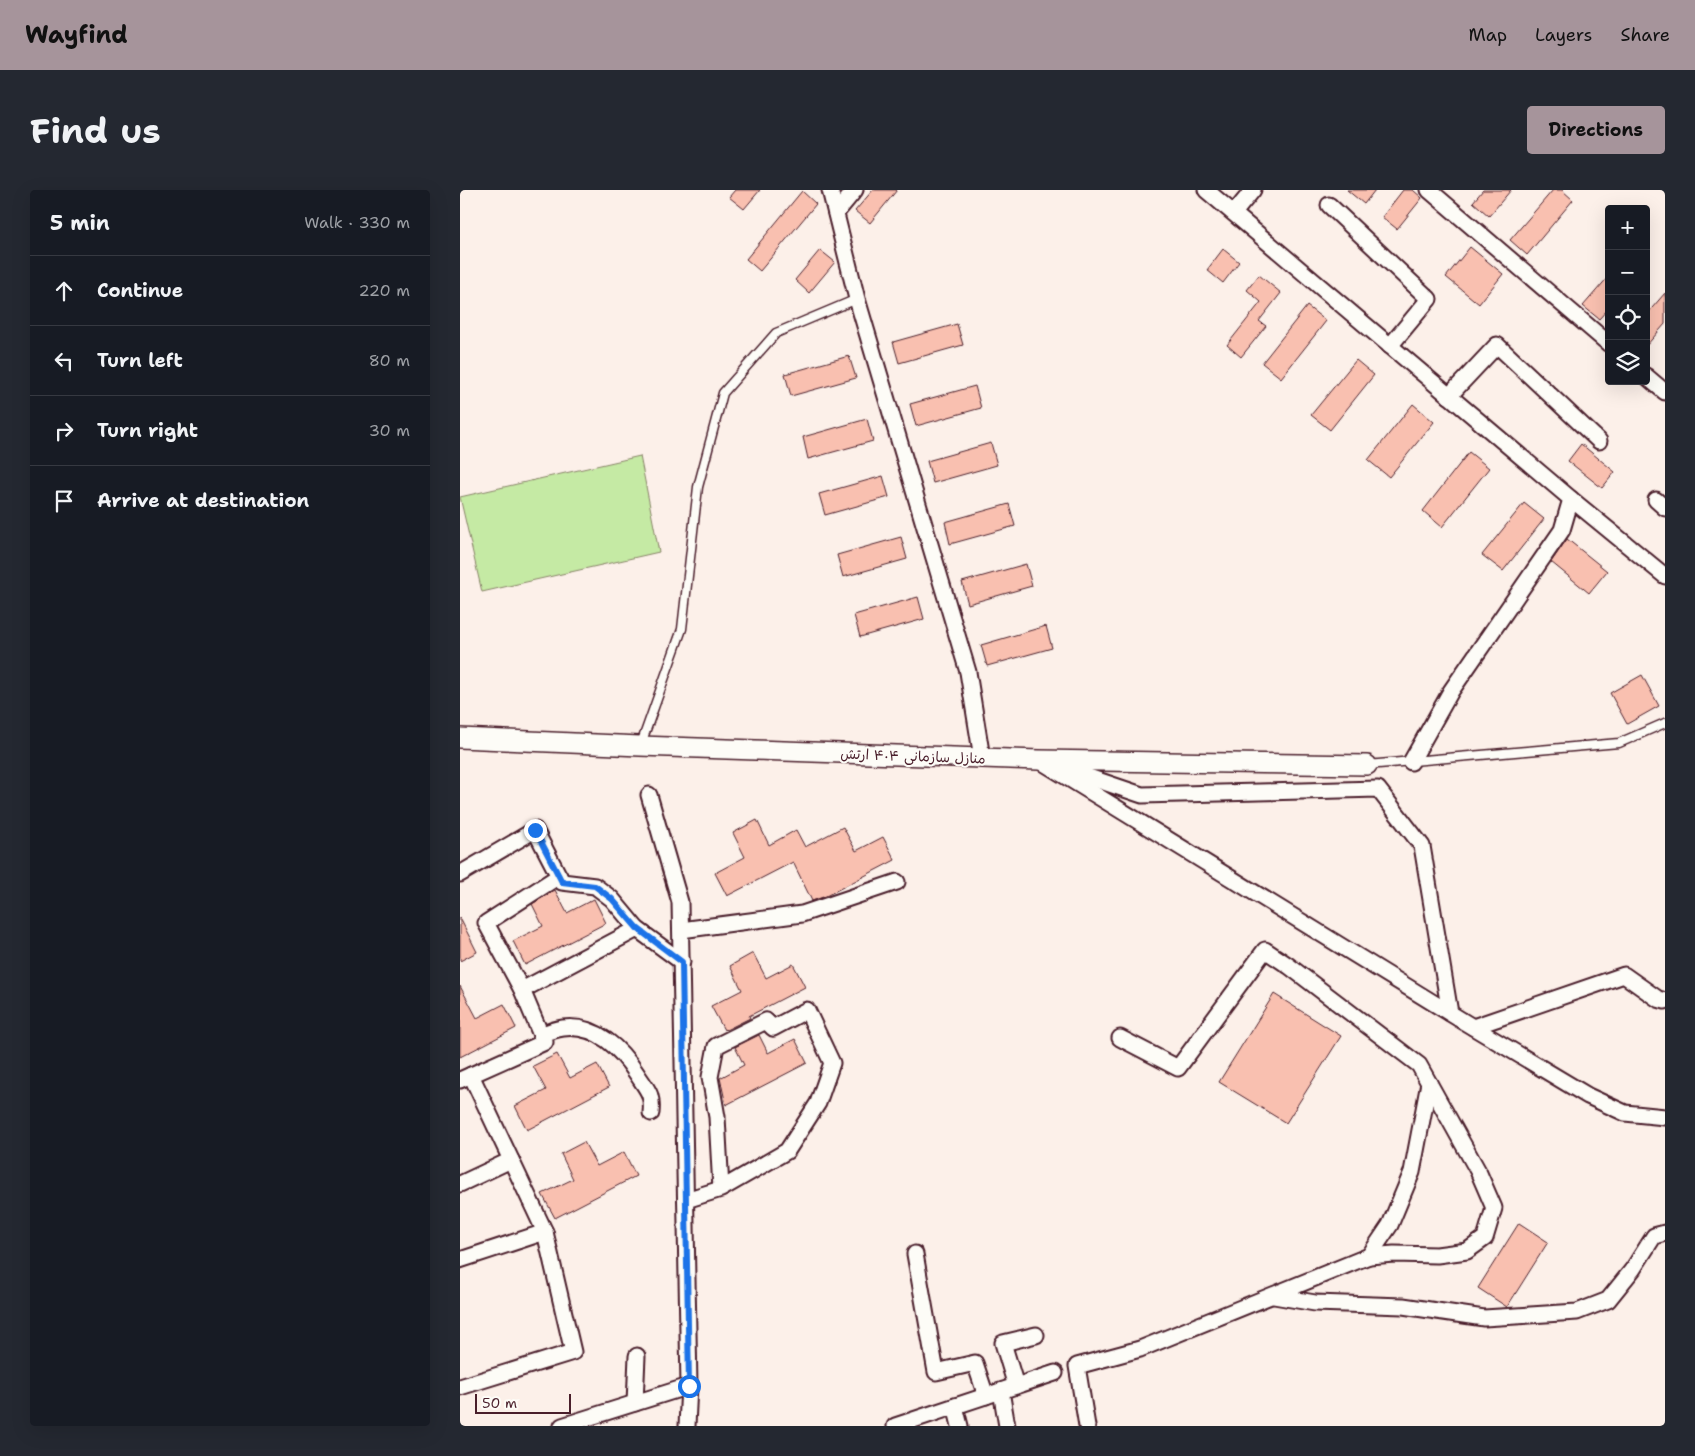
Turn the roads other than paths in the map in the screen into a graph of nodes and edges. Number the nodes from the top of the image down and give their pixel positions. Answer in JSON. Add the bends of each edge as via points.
{"nodes":[{"id":1,"x":830,"y":190,"type":"edge"},
{"id":2,"x":855,"y":190,"type":"edge"},
{"id":3,"x":1206,"y":190,"type":"edge"},
{"id":4,"x":1253,"y":190,"type":"edge"},
{"id":5,"x":1429,"y":190,"type":"edge"},
{"id":6,"x":1330,"y":205,"type":"dead end"},
{"id":7,"x":836,"y":213,"type":"junction"},
{"id":8,"x":1234,"y":213,"type":"junction"},
{"id":9,"x":857,"y":299,"type":"junction"},
{"id":10,"x":1605,"y":341,"type":"edge"},
{"id":11,"x":1390,"y":346,"type":"junction"},
{"id":12,"x":1650,"y":379,"type":"edge"},
{"id":13,"x":1665,"y":392,"type":"edge"},
{"id":14,"x":1449,"y":396,"type":"junction"},
{"id":15,"x":1600,"y":441,"type":"dead end"},
{"id":16,"x":1571,"y":499,"type":"junction"},
{"id":17,"x":1665,"y":576,"type":"edge"},
{"id":18,"x":1665,"y":724,"type":"edge"},
{"id":19,"x":460,"y":738,"type":"edge"},
{"id":20,"x":640,"y":746,"type":"junction"},
{"id":21,"x":982,"y":758,"type":"junction"},
{"id":22,"x":1039,"y":760,"type":"junction"},
{"id":23,"x":1410,"y":762,"type":"junction"},
{"id":24,"x":1367,"y":765,"type":"joint"},
{"id":25,"x":649,"y":795,"type":"dead end"},
{"id":26,"x":460,"y":874,"type":"edge"},
{"id":27,"x":559,"y":876,"type":"junction"},
{"id":28,"x":897,"y":882,"type":"dead end"},
{"id":29,"x":637,"y":928,"type":"junction"},
{"id":30,"x":681,"y":930,"type":"junction"},
{"id":31,"x":682,"y":962,"type":"junction"},
{"id":32,"x":522,"y":990,"type":"junction"},
{"id":33,"x":1665,"y":1001,"type":"edge"},
{"id":34,"x":1450,"y":1013,"type":"junction"},
{"id":35,"x":1473,"y":1027,"type":"junction"},
{"id":36,"x":541,"y":1035,"type":"junction"},
{"id":37,"x":1120,"y":1038,"type":"dead end"},
{"id":38,"x":465,"y":1077,"type":"edge"},
{"id":39,"x":1429,"y":1083,"type":"junction"},
{"id":40,"x":651,"y":1112,"type":"dead end"},
{"id":41,"x":1665,"y":1116,"type":"edge"},
{"id":42,"x":511,"y":1160,"type":"junction"},
{"id":43,"x":460,"y":1184,"type":"edge"},
{"id":44,"x":721,"y":1189,"type":"junction"},
{"id":45,"x":686,"y":1200,"type":"junction"},
{"id":46,"x":545,"y":1232,"type":"junction"},
{"id":47,"x":1665,"y":1233,"type":"edge"},
{"id":48,"x":915,"y":1254,"type":"dead end"},
{"id":49,"x":1369,"y":1256,"type":"junction"},
{"id":50,"x":460,"y":1260,"type":"edge"},
{"id":51,"x":1274,"y":1296,"type":"junction"},
{"id":52,"x":1036,"y":1335,"type":"dead end"},
{"id":53,"x":637,"y":1356,"type":"dead end"},
{"id":54,"x":1055,"y":1373,"type":"dead end"},
{"id":55,"x":689,"y":1386,"type":"junction"},
{"id":56,"x":1016,"y":1386,"type":"junction"},
{"id":57,"x":460,"y":1387,"type":"edge"},
{"id":58,"x":1001,"y":1391,"type":"junction"},
{"id":59,"x":986,"y":1396,"type":"junction"},
{"id":60,"x":635,"y":1403,"type":"junction"},
{"id":61,"x":955,"y":1406,"type":"junction"},
{"id":62,"x":562,"y":1426,"type":"edge"},
{"id":63,"x":687,"y":1426,"type":"edge"},
{"id":64,"x":896,"y":1426,"type":"edge"},
{"id":65,"x":960,"y":1426,"type":"edge"},
{"id":66,"x":1008,"y":1426,"type":"edge"},
{"id":67,"x":1088,"y":1426,"type":"edge"}],
"edges":[{"from":1,"to":7,"type":"street"},
{"from":2,"to":7,"type":"street"},
{"from":3,"to":8,"type":"street"},
{"from":4,"to":8,"type":"street"},
{"from":5,"to":10,"type":"street"},
{"from":6,"to":11,"type":"street","via":[[1429,299]]},
{"from":7,"to":9,"type":"street"},
{"from":8,"to":11,"type":"street"},
{"from":9,"to":20,"type":"lane","via":[[776,333],[723,393],[698,488],[682,630]]},
{"from":9,"to":21,"type":"street","via":[[968,672]]},
{"from":11,"to":14,"type":"street"},
{"from":12,"to":13,"type":"street"},
{"from":14,"to":15,"type":"street","via":[[1497,344]]},
{"from":14,"to":16,"type":"street"},
{"from":16,"to":17,"type":"street"},
{"from":16,"to":23,"type":"street","via":[[1562,530],[1451,691]]},
{"from":18,"to":23,"type":"lane","via":[[1619,743]]},
{"from":19,"to":20,"type":"street","name":"منازل سازمانی ۴۰۴ ارتش"},
{"from":20,"to":21,"type":"street","name":"منازل سازمانی ۴۰۴ ارتش"},
{"from":21,"to":22,"type":"street","name":"منازل سازمانی ۴۰۴ ارتش"},
{"from":22,"to":24,"type":"street","name":"منازل سازمانی ۴۰۴ ارتش"},
{"from":22,"to":34,"type":"street"},
{"from":22,"to":34,"type":"street","via":[[1142,795],[1378,789],[1422,846]]},
{"from":23,"to":24,"type":"lane"},
{"from":25,"to":30,"type":"street","via":[[680,902]]},
{"from":26,"to":27,"type":"street","via":[[535,830]]},
{"from":27,"to":29,"type":"street","via":[[562,882],[595,886],[612,899]]},
{"from":27,"to":32,"type":"street","via":[[486,923]]},
{"from":28,"to":30,"type":"street","via":[[802,914]]},
{"from":29,"to":31,"type":"street"},
{"from":29,"to":32,"type":"street"},
{"from":30,"to":31,"type":"street"},
{"from":31,"to":45,"type":"street"},
{"from":32,"to":36,"type":"street"},
{"from":33,"to":35,"type":"street","via":[[1624,975]]},
{"from":34,"to":35,"type":"street"},
{"from":35,"to":41,"type":"street","via":[[1588,1096],[1625,1113]]},
{"from":36,"to":38,"type":"street","via":[[545,1042]]},
{"from":36,"to":40,"type":"street","via":[[563,1028],[585,1030],[606,1038],[630,1063],[652,1098]]},
{"from":37,"to":39,"type":"street","via":[[1178,1068],[1265,950],[1419,1065]]},
{"from":38,"to":42,"type":"street"},
{"from":39,"to":49,"type":"street","via":[[1412,1172],[1390,1225]]},
{"from":39,"to":49,"type":"street","via":[[1478,1171],[1494,1208],[1485,1238],[1467,1250],[1437,1255]]},
{"from":42,"to":43,"type":"street"},
{"from":42,"to":46,"type":"street"},
{"from":44,"to":44,"type":"street","via":[[787,1151],[818,1103],[832,1063],[807,1010],[773,1028],[766,1021],[716,1046],[710,1077],[717,1117]]},
{"from":44,"to":45,"type":"street"},
{"from":45,"to":55,"type":"street"},
{"from":46,"to":50,"type":"street"},
{"from":46,"to":57,"type":"street","via":[[573,1352]]},
{"from":47,"to":51,"type":"street","via":[[1654,1236],[1608,1300],[1577,1312],[1484,1318],[1403,1306],[1315,1303]]},
{"from":48,"to":59,"type":"street","via":[[936,1372],[975,1363]]},
{"from":49,"to":51,"type":"street"},
{"from":51,"to":67,"type":"street","via":[[1140,1350],[1077,1366]]},
{"from":52,"to":56,"type":"street","via":[[1003,1343]]},
{"from":53,"to":60,"type":"street"},
{"from":54,"to":56,"type":"street"},
{"from":55,"to":60,"type":"street"},
{"from":55,"to":63,"type":"street"},
{"from":56,"to":58,"type":"street"},
{"from":58,"to":59,"type":"street"},
{"from":58,"to":66,"type":"street"},
{"from":59,"to":61,"type":"street"},
{"from":60,"to":62,"type":"street"},
{"from":61,"to":64,"type":"street"},
{"from":61,"to":65,"type":"street"}]}
